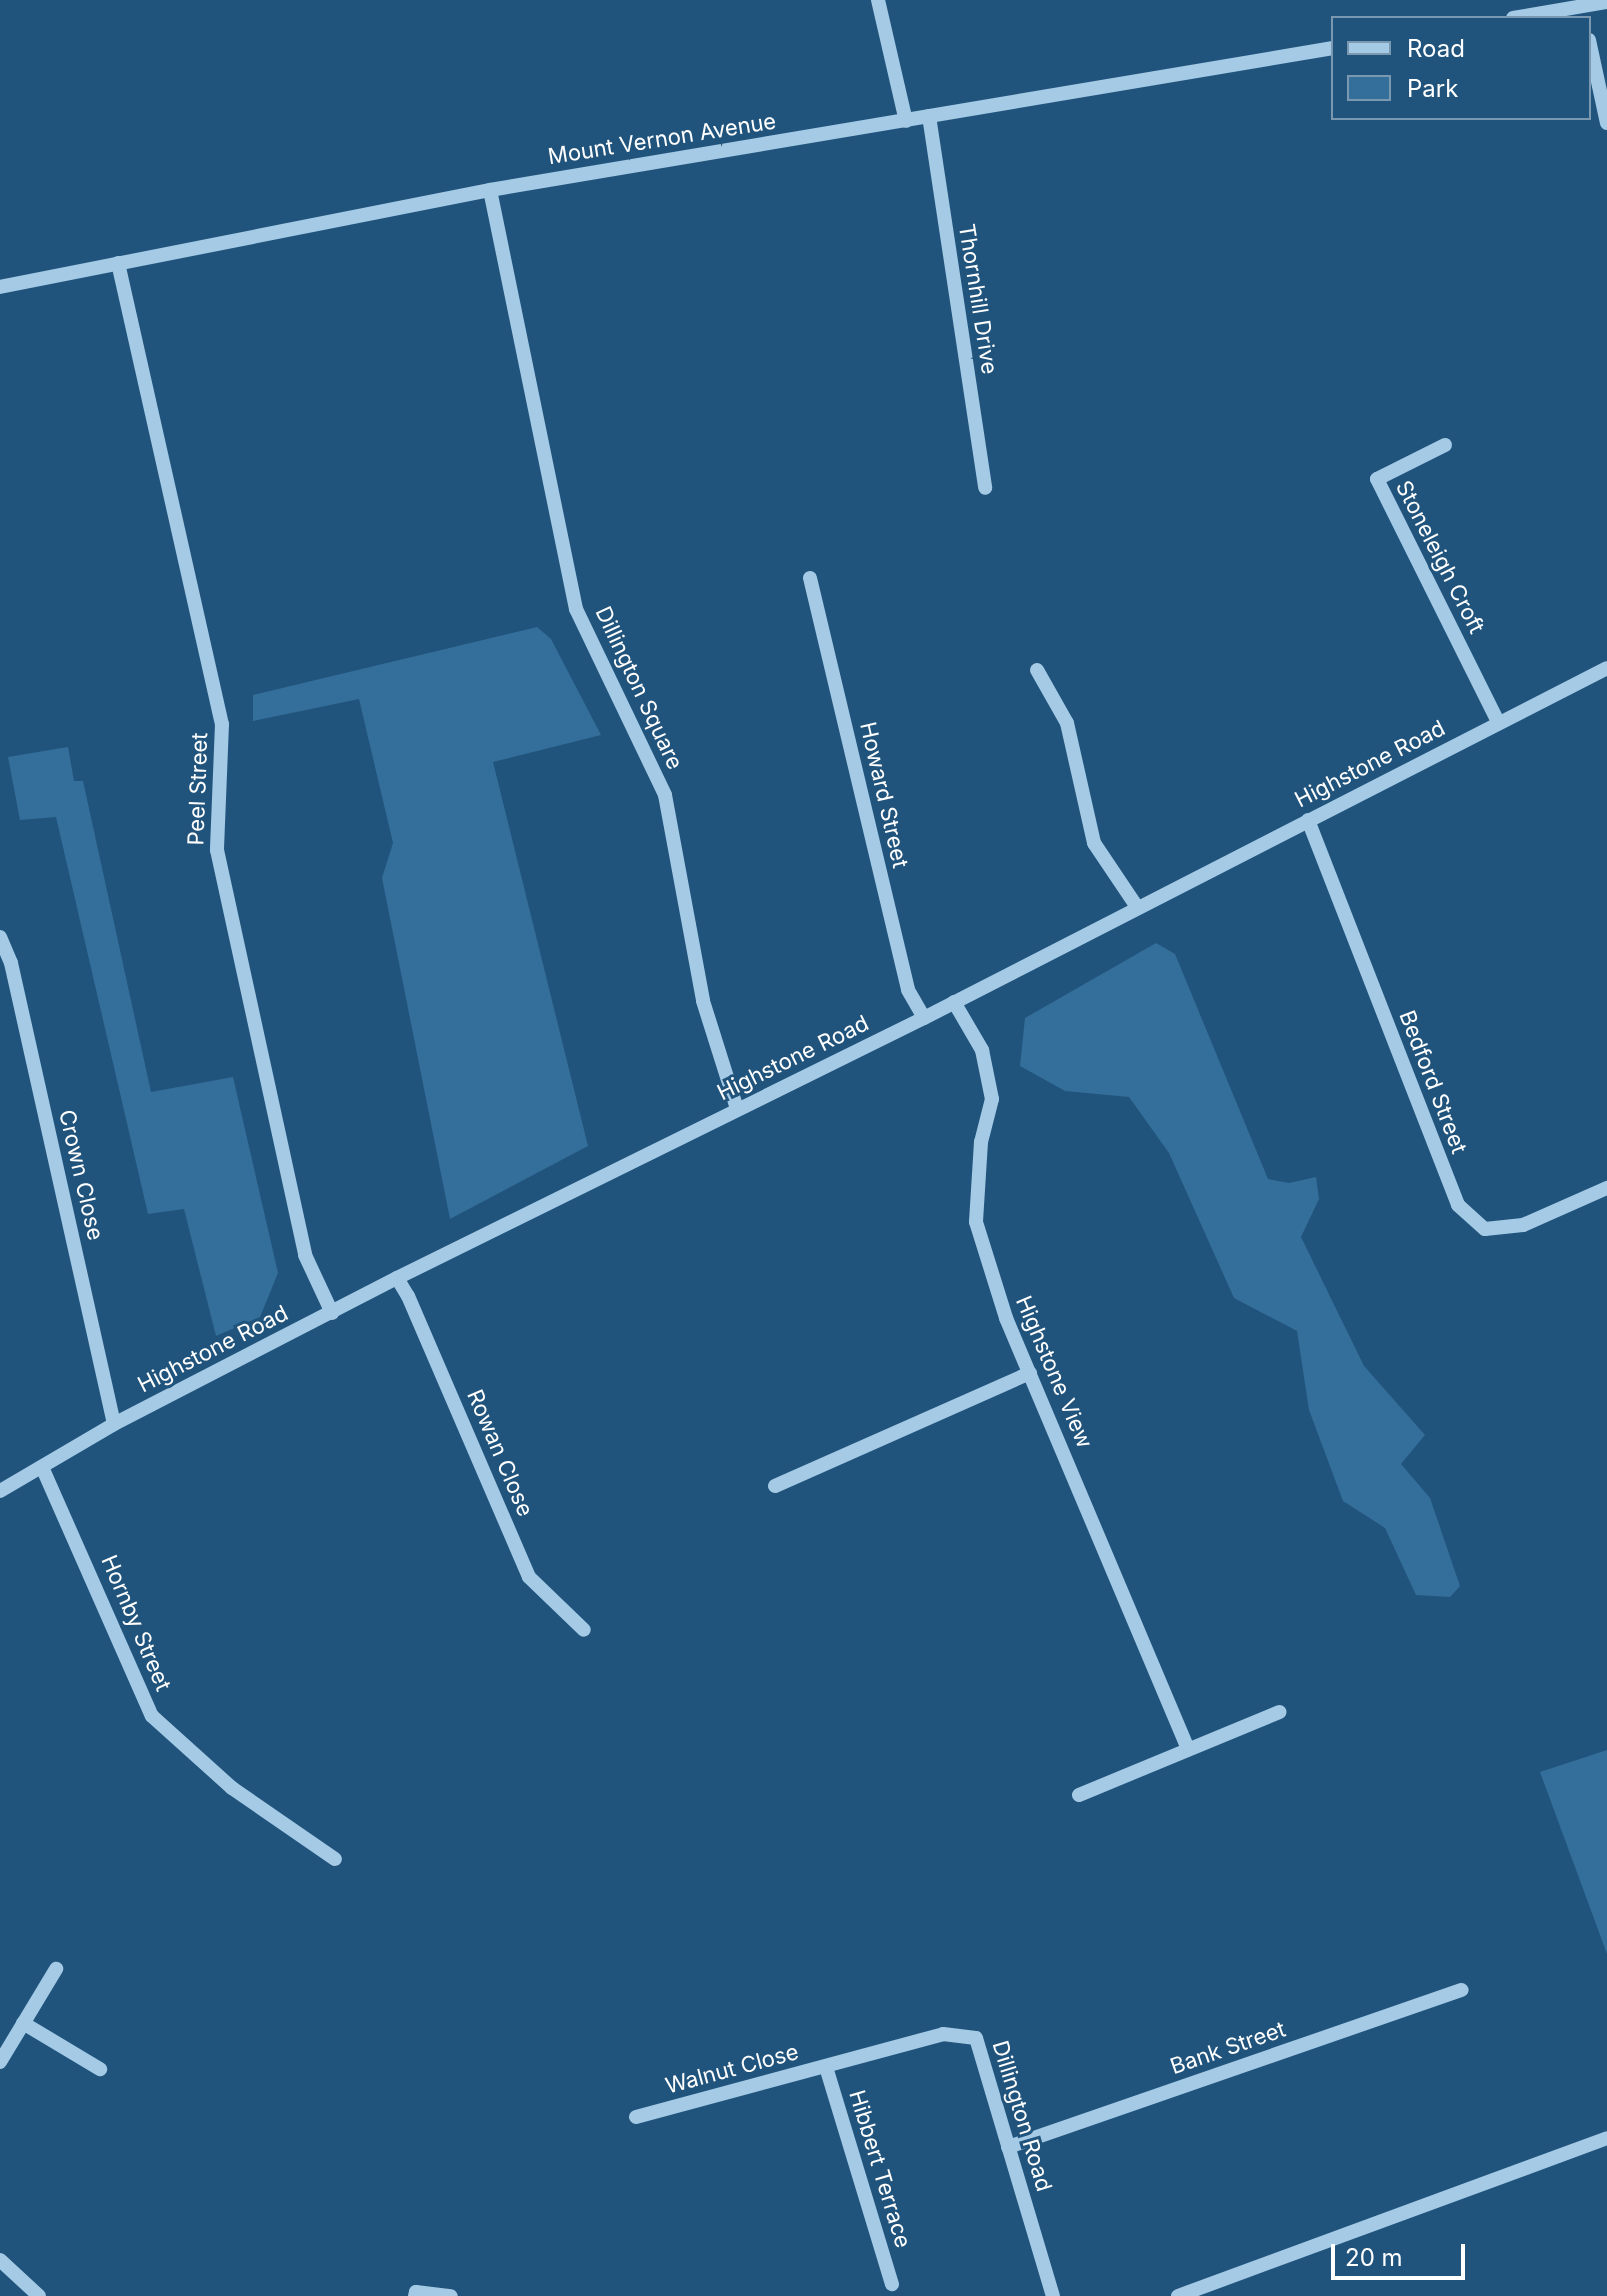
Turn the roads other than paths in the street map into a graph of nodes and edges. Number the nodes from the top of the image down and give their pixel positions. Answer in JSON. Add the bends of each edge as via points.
{"nodes":[{"id":1,"x":878,"y":0,"type":"edge"},
{"id":2,"x":1607,"y":2,"type":"edge"},
{"id":3,"x":1583,"y":12,"type":"edge"},
{"id":4,"x":1536,"y":16,"type":"edge"},
{"id":5,"x":1331,"y":48,"type":"edge"},
{"id":6,"x":1591,"y":49,"type":"edge"},
{"id":7,"x":929,"y":116,"type":"junction"},
{"id":8,"x":906,"y":121,"type":"junction"},
{"id":9,"x":1607,"y":123,"type":"edge"},
{"id":10,"x":490,"y":190,"type":"junction"},
{"id":11,"x":118,"y":263,"type":"junction"},
{"id":12,"x":0,"y":287,"type":"edge"},
{"id":13,"x":1445,"y":445,"type":"dead end"},
{"id":14,"x":985,"y":488,"type":"dead end"},
{"id":15,"x":810,"y":578,"type":"dead end"},
{"id":16,"x":1607,"y":668,"type":"edge"},
{"id":17,"x":1037,"y":670,"type":"dead end"},
{"id":18,"x":1498,"y":722,"type":"junction"},
{"id":19,"x":1308,"y":820,"type":"junction"},
{"id":20,"x":1137,"y":907,"type":"junction"},
{"id":21,"x":0,"y":937,"type":"edge"},
{"id":22,"x":954,"y":1002,"type":"junction"},
{"id":23,"x":924,"y":1018,"type":"junction"},
{"id":24,"x":737,"y":1109,"type":"junction"},
{"id":25,"x":1607,"y":1188,"type":"edge"},
{"id":26,"x":397,"y":1278,"type":"junction"},
{"id":27,"x":332,"y":1313,"type":"junction"},
{"id":28,"x":1030,"y":1373,"type":"junction"},
{"id":29,"x":114,"y":1424,"type":"junction"},
{"id":30,"x":42,"y":1467,"type":"junction"},
{"id":31,"x":775,"y":1486,"type":"dead end"},
{"id":32,"x":0,"y":1491,"type":"edge"},
{"id":33,"x":584,"y":1630,"type":"dead end"},
{"id":34,"x":1279,"y":1712,"type":"dead end"},
{"id":35,"x":1188,"y":1748,"type":"junction"},
{"id":36,"x":1079,"y":1795,"type":"dead end"},
{"id":37,"x":335,"y":1859,"type":"dead end"},
{"id":38,"x":56,"y":1969,"type":"dead end"},
{"id":39,"x":1462,"y":1990,"type":"dead end"},
{"id":40,"x":23,"y":2023,"type":"junction"},
{"id":41,"x":0,"y":2062,"type":"edge"},
{"id":42,"x":832,"y":2065,"type":"junction"},
{"id":43,"x":100,"y":2069,"type":"dead end"},
{"id":44,"x":636,"y":2117,"type":"dead end"},
{"id":45,"x":1607,"y":2138,"type":"edge"},
{"id":46,"x":1008,"y":2147,"type":"junction"},
{"id":47,"x":0,"y":2260,"type":"edge"},
{"id":48,"x":892,"y":2284,"type":"dead end"},
{"id":49,"x":39,"y":2296,"type":"edge"},
{"id":50,"x":415,"y":2296,"type":"edge"},
{"id":51,"x":451,"y":2296,"type":"edge"},
{"id":52,"x":1053,"y":2296,"type":"edge"},
{"id":53,"x":1178,"y":2296,"type":"edge"}],
"edges":[{"from":1,"to":8,"type":"street"},
{"from":2,"to":3,"type":"street"},
{"from":3,"to":4,"type":"street"},
{"from":5,"to":7,"type":"street","name":"Mount Vernon Avenue"},
{"from":6,"to":9,"type":"street"},
{"from":7,"to":8,"type":"street","name":"Mount Vernon Avenue"},
{"from":7,"to":14,"type":"street","name":"Thornhill Drive"},
{"from":8,"to":10,"type":"street","name":"Mount Vernon Avenue"},
{"from":10,"to":11,"type":"street","name":"Mount Vernon Avenue"},
{"from":10,"to":24,"type":"street","name":"Dillington Square","via":[[576,609],[665,795],[703,1001]]},
{"from":11,"to":12,"type":"street","name":"Mount Vernon Avenue"},
{"from":11,"to":27,"type":"street","name":"Peel Street","via":[[222,724],[217,850],[305,1255]]},
{"from":13,"to":18,"type":"street","name":"Stoneleigh Croft","via":[[1377,479]]},
{"from":15,"to":23,"type":"street","name":"Howard Street","via":[[908,990]]},
{"from":16,"to":18,"type":"street","name":"Highstone Road"},
{"from":17,"to":20,"type":"street","via":[[1067,723],[1094,843]]},
{"from":18,"to":19,"type":"street","name":"Highstone Road"},
{"from":19,"to":20,"type":"street","name":"Highstone Road"},
{"from":19,"to":25,"type":"street","name":"Bedford Street","via":[[1458,1205],[1485,1229],[1523,1225]]},
{"from":20,"to":22,"type":"street","name":"Highstone Road"},
{"from":21,"to":29,"type":"street","name":"Crown Close","via":[[11,963]]},
{"from":22,"to":23,"type":"street","name":"Highstone Road"},
{"from":22,"to":28,"type":"street","name":"Highstone View","via":[[982,1050],[992,1099],[981,1142],[976,1222],[1006,1318]]},
{"from":23,"to":24,"type":"street","name":"Highstone Road"},
{"from":24,"to":26,"type":"street","name":"Highstone Road"},
{"from":26,"to":27,"type":"street","name":"Highstone Road"},
{"from":26,"to":33,"type":"street","name":"Rowan Close","via":[[529,1577]]},
{"from":27,"to":29,"type":"street","name":"Highstone Road"},
{"from":28,"to":31,"type":"street"},
{"from":28,"to":35,"type":"street","name":"Highstone View"},
{"from":29,"to":30,"type":"street","name":"Highstone Road"},
{"from":30,"to":32,"type":"street","name":"Highstone Road"},
{"from":30,"to":37,"type":"street","name":"Hornby Street","via":[[152,1716],[232,1788]]},
{"from":34,"to":35,"type":"street"},
{"from":35,"to":36,"type":"street"},
{"from":38,"to":40,"type":"street"},
{"from":39,"to":46,"type":"street","name":"Bank Street"},
{"from":40,"to":41,"type":"street"},
{"from":40,"to":43,"type":"street"},
{"from":42,"to":44,"type":"street","name":"Walnut Close"},
{"from":42,"to":46,"type":"street","name":"Dillington Road","via":[[943,2034],[976,2038]]},
{"from":42,"to":48,"type":"street","name":"Hibbert Terrace"},
{"from":45,"to":53,"type":"street"},
{"from":46,"to":52,"type":"street","name":"Dillington Road"},
{"from":47,"to":49,"type":"street"},
{"from":50,"to":51,"type":"street"}]}
